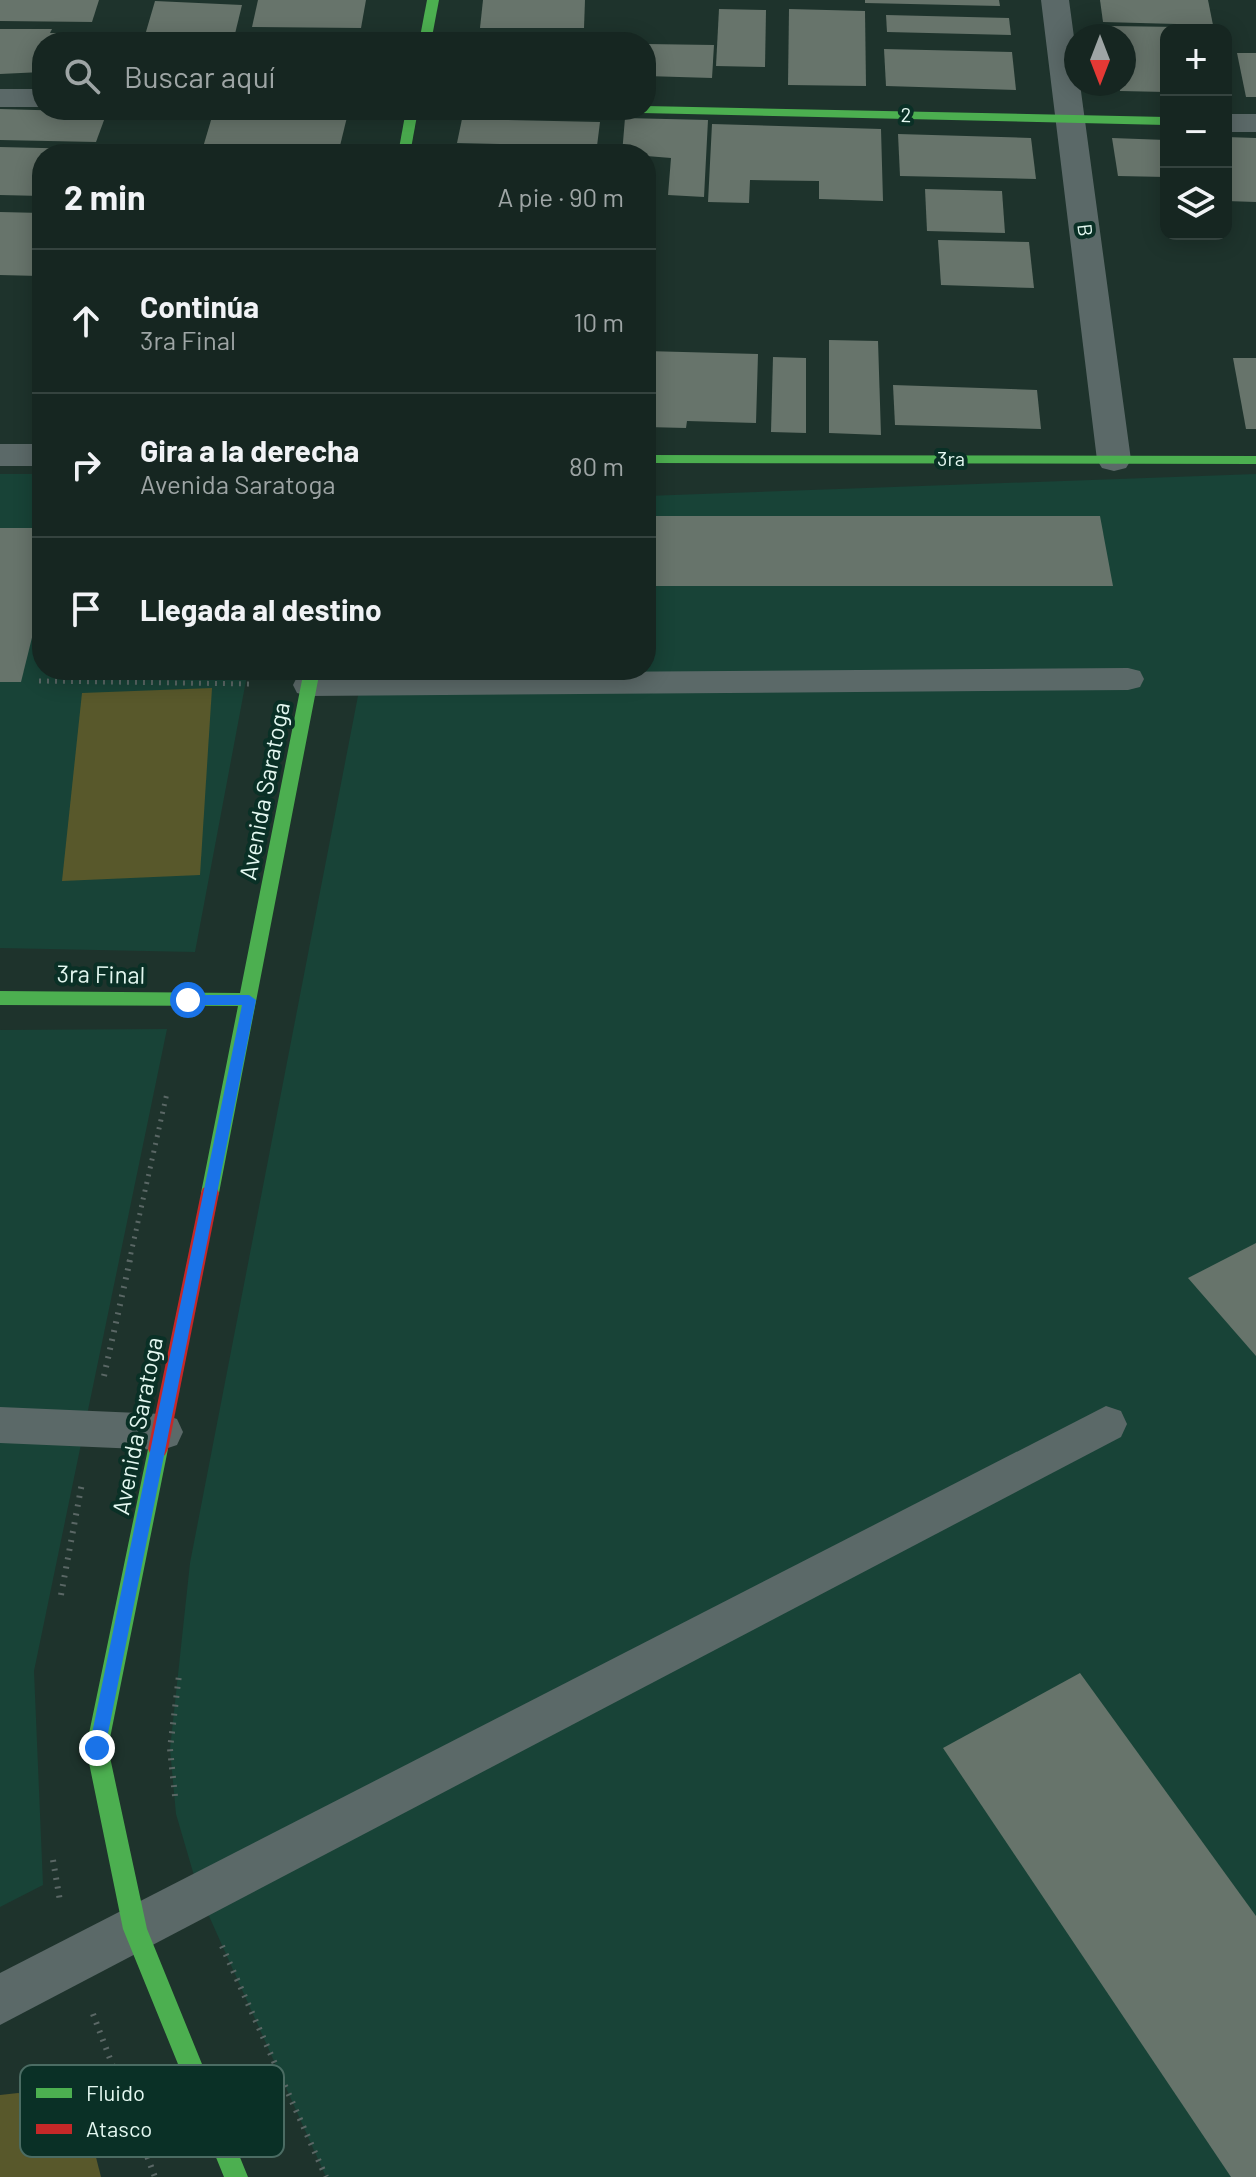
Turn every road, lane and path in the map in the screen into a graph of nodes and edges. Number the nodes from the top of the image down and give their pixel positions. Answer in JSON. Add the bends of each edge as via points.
{"nodes":[{"id":1,"x":433,"y":0,"type":"edge"},
{"id":2,"x":1055,"y":0,"type":"edge"},
{"id":3,"x":427,"y":32,"type":"edge"},
{"id":4,"x":0,"y":98,"type":"edge"},
{"id":5,"x":32,"y":98,"type":"edge"},
{"id":6,"x":656,"y":110,"type":"edge"},
{"id":7,"x":1071,"y":119,"type":"junction"},
{"id":8,"x":410,"y":120,"type":"edge"},
{"id":9,"x":1160,"y":121,"type":"edge"},
{"id":10,"x":1232,"y":123,"type":"edge"},
{"id":11,"x":1256,"y":123,"type":"edge"},
{"id":12,"x":406,"y":144,"type":"edge"},
{"id":13,"x":0,"y":455,"type":"edge"},
{"id":14,"x":32,"y":455,"type":"edge"},
{"id":15,"x":656,"y":459,"type":"edge"},
{"id":16,"x":1114,"y":460,"type":"junction"},
{"id":17,"x":1256,"y":460,"type":"edge"},
{"id":18,"x":656,"y":678,"type":"edge"},
{"id":19,"x":1128,"y":679,"type":"dead end"},
{"id":20,"x":311,"y":680,"type":"edge"},
{"id":21,"x":39,"y":681,"type":"dead end"},
{"id":22,"x":258,"y":684,"type":"dead end"},
{"id":23,"x":0,"y":998,"type":"edge"},
{"id":24,"x":249,"y":1000,"type":"junction"},
{"id":25,"x":1106,"y":1424,"type":"dead end"},
{"id":26,"x":0,"y":1425,"type":"edge"},
{"id":27,"x":162,"y":1432,"type":"junction"},
{"id":28,"x":180,"y":1661,"type":"dead end"},
{"id":29,"x":175,"y":1801,"type":"dead end"},
{"id":30,"x":200,"y":1896,"type":"junction"},
{"id":31,"x":135,"y":1929,"type":"junction"},
{"id":32,"x":0,"y":2000,"type":"edge"},
{"id":33,"x":190,"y":2065,"type":"edge"},
{"id":34,"x":276,"y":2065,"type":"edge"},
{"id":35,"x":284,"y":2083,"type":"edge"},
{"id":36,"x":228,"y":2157,"type":"edge"},
{"id":37,"x":236,"y":2177,"type":"edge"},
{"id":38,"x":326,"y":2177,"type":"edge"}],
"edges":[{"from":1,"to":3,"type":"main road"},
{"from":2,"to":7,"type":"street","name":"B"},
{"from":4,"to":5,"type":"street"},
{"from":6,"to":7,"type":"main road","name":"2"},
{"from":7,"to":9,"type":"main road","name":"2"},
{"from":7,"to":16,"type":"street","name":"B"},
{"from":8,"to":12,"type":"main road"},
{"from":10,"to":11,"type":"street"},
{"from":13,"to":14,"type":"street"},
{"from":15,"to":16,"type":"main road","name":"3ra"},
{"from":16,"to":17,"type":"main road","name":"3ra"},
{"from":18,"to":19,"type":"lane"},
{"from":20,"to":24,"type":"main road","name":"Avenida Saratoga"},
{"from":21,"to":22,"type":"path"},
{"from":23,"to":24,"type":"main road","name":"3ra Final"},
{"from":24,"to":27,"type":"main road","name":"Avenida Saratoga"},
{"from":25,"to":30,"type":"lane"},
{"from":26,"to":27,"type":"lane"},
{"from":27,"to":31,"type":"main road","name":"Avenida Saratoga","via":[[97,1748]]},
{"from":28,"to":29,"type":"path","via":[[170,1749]]},
{"from":30,"to":31,"type":"lane"},
{"from":30,"to":34,"type":"path"},
{"from":31,"to":32,"type":"lane"},
{"from":31,"to":33,"type":"main road","name":"Avenida Saratoga"},
{"from":35,"to":38,"type":"path"},
{"from":36,"to":37,"type":"main road","name":"Avenida Saratoga"}]}
